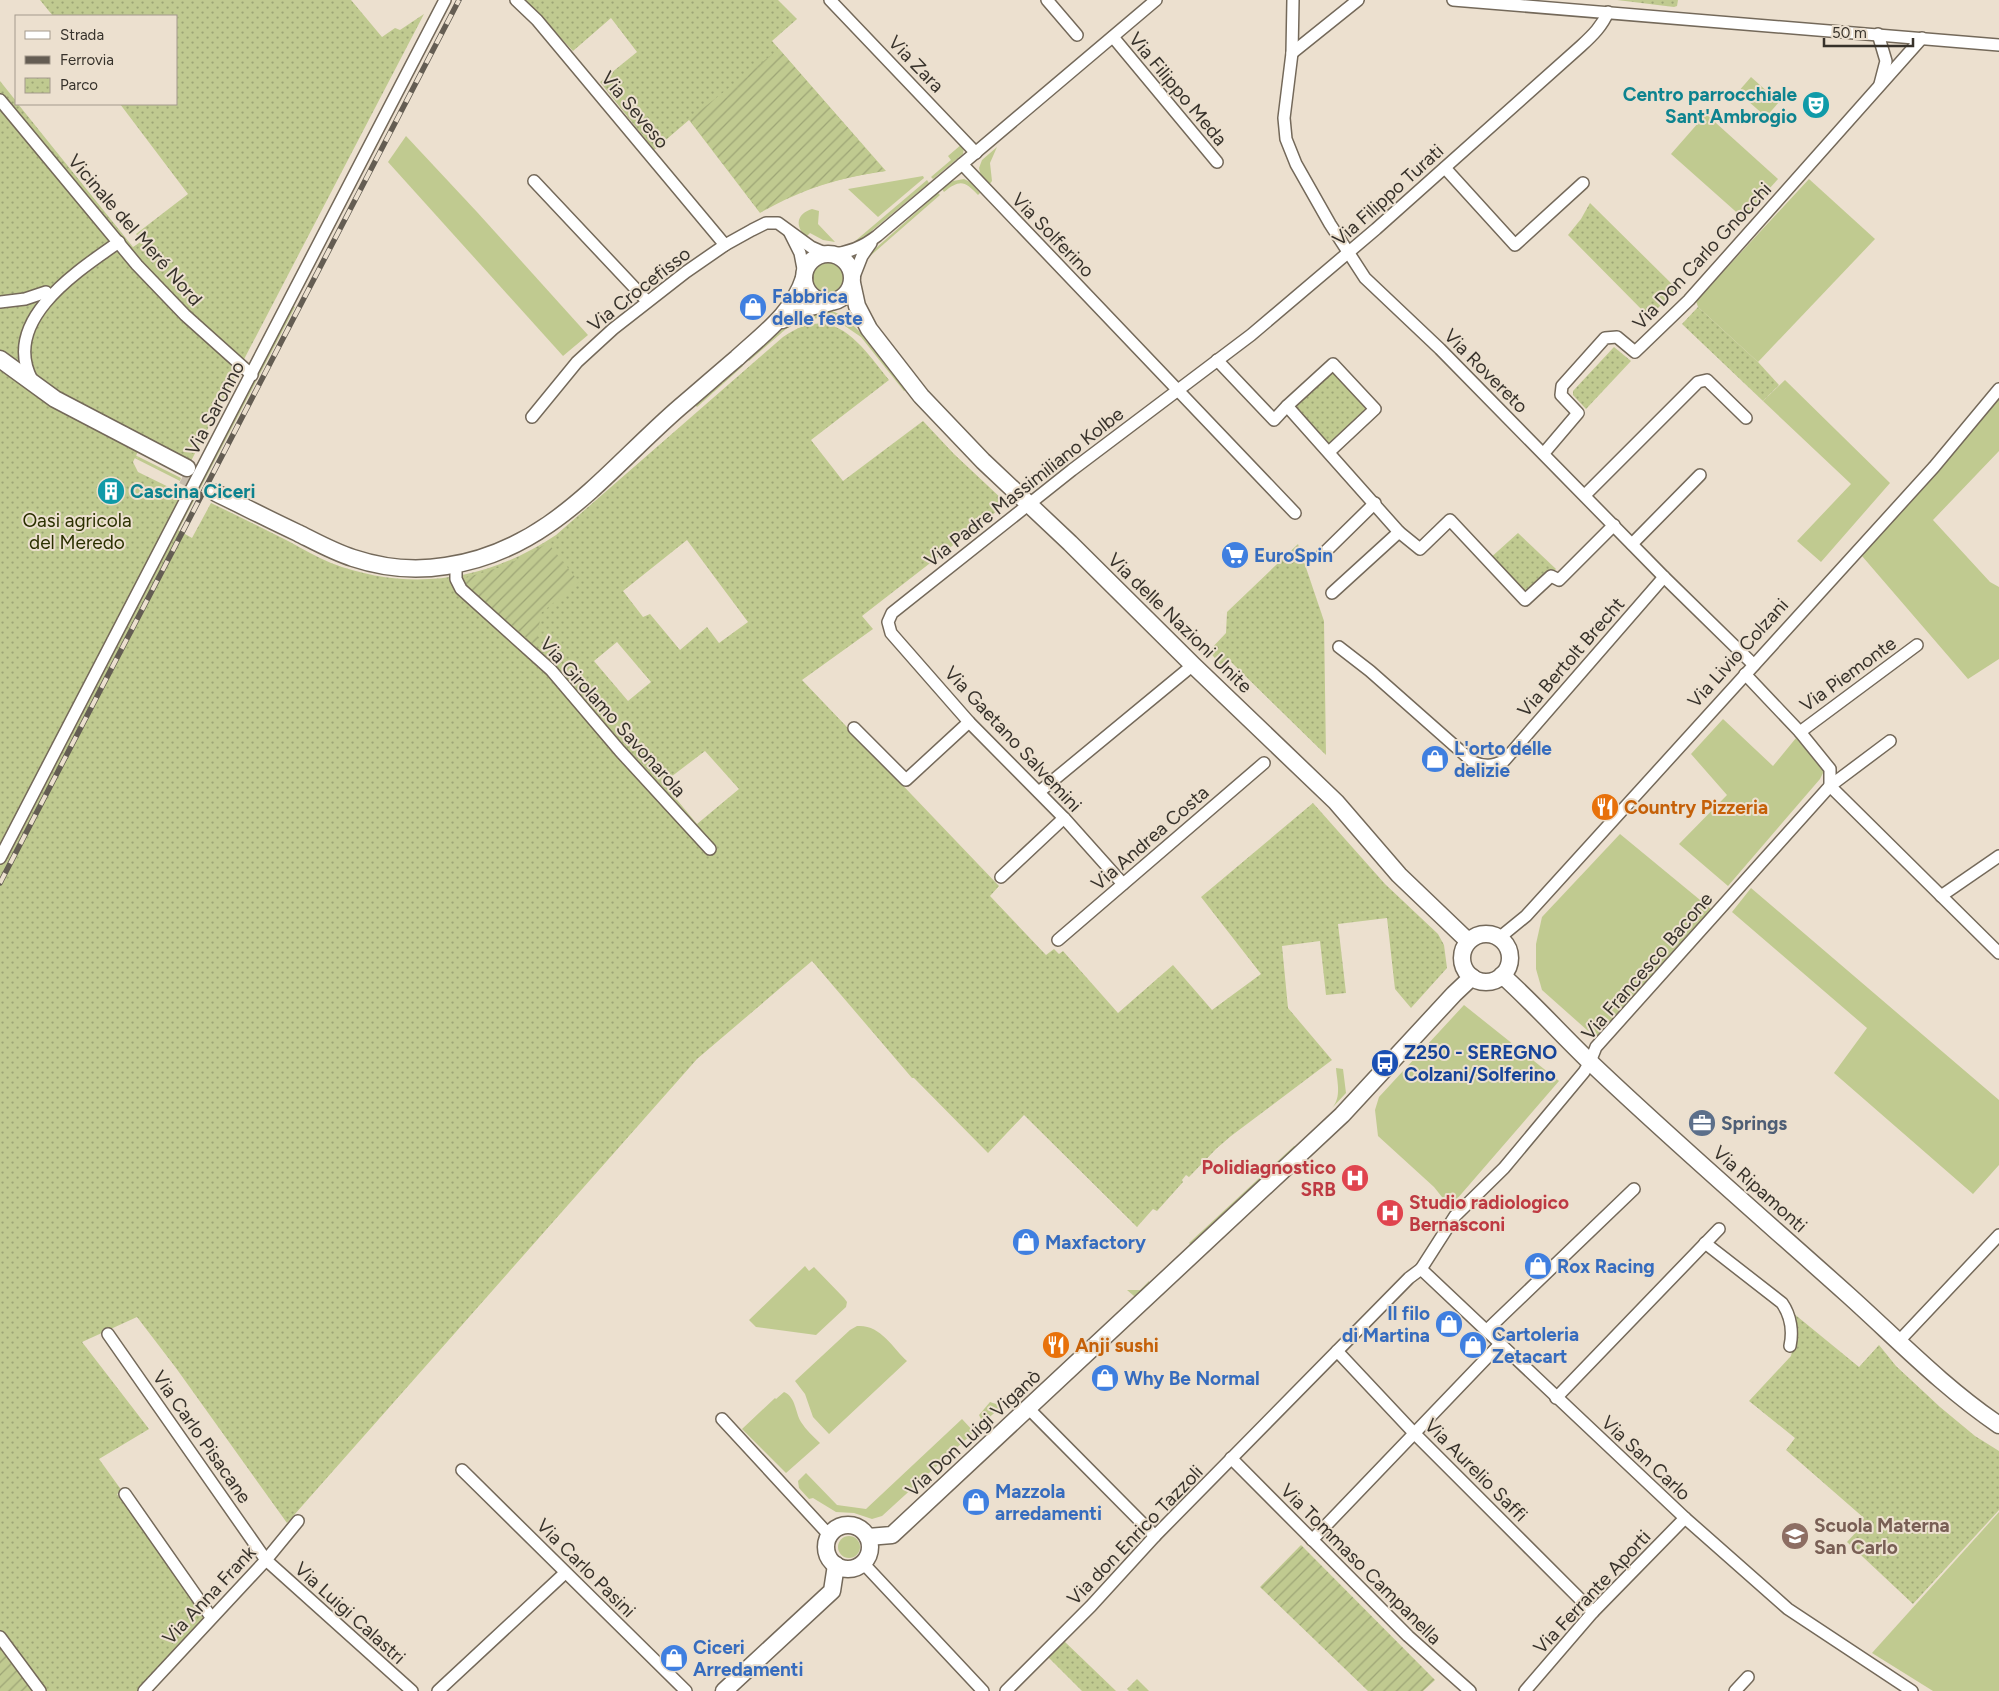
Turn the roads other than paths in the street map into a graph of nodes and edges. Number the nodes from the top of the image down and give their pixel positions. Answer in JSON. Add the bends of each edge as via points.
{"nodes":[{"id":1,"x":445,"y":0,"type":"edge"},
{"id":2,"x":516,"y":0,"type":"edge"},
{"id":3,"x":830,"y":0,"type":"edge"},
{"id":4,"x":1047,"y":0,"type":"edge"},
{"id":5,"x":1156,"y":0,"type":"edge"},
{"id":6,"x":1293,"y":0,"type":"edge"},
{"id":7,"x":1358,"y":0,"type":"edge"},
{"id":8,"x":1453,"y":0,"type":"edge"},
{"id":9,"x":1608,"y":12,"type":"junction"},
{"id":10,"x":1077,"y":34,"type":"dead end"},
{"id":11,"x":1878,"y":34,"type":"junction"},
{"id":12,"x":1113,"y":38,"type":"junction"},
{"id":13,"x":1922,"y":38,"type":"junction"},
{"id":14,"x":1999,"y":45,"type":"edge"},
{"id":15,"x":1292,"y":53,"type":"junction"},
{"id":16,"x":1878,"y":88,"type":"junction"},
{"id":17,"x":0,"y":100,"type":"edge"},
{"id":18,"x":976,"y":153,"type":"junction"},
{"id":19,"x":1217,"y":162,"type":"dead end"},
{"id":20,"x":962,"y":164,"type":"junction"},
{"id":21,"x":1445,"y":168,"type":"junction"},
{"id":22,"x":534,"y":180,"type":"dead end"},
{"id":23,"x":1584,"y":183,"type":"dead end"},
{"id":24,"x":788,"y":229,"type":"junction"},
{"id":25,"x":877,"y":236,"type":"junction"},
{"id":26,"x":119,"y":242,"type":"junction"},
{"id":27,"x":725,"y":245,"type":"junction"},
{"id":28,"x":1349,"y":252,"type":"junction"},
{"id":29,"x":829,"y":254,"type":"junction"},
{"id":30,"x":804,"y":276,"type":"junction"},
{"id":31,"x":853,"y":281,"type":"junction"},
{"id":32,"x":57,"y":286,"type":"junction"},
{"id":33,"x":647,"y":301,"type":"junction"},
{"id":34,"x":0,"y":302,"type":"edge"},
{"id":35,"x":830,"y":303,"type":"junction"},
{"id":36,"x":770,"y":329,"type":"junction"},
{"id":37,"x":868,"y":329,"type":"junction"},
{"id":38,"x":0,"y":359,"type":"edge"},
{"id":39,"x":1217,"y":360,"type":"junction"},
{"id":40,"x":0,"y":370,"type":"edge"},
{"id":41,"x":252,"y":375,"type":"junction"},
{"id":42,"x":1999,"y":389,"type":"edge"},
{"id":43,"x":42,"y":390,"type":"junction"},
{"id":44,"x":1177,"y":390,"type":"junction"},
{"id":45,"x":1287,"y":406,"type":"junction"},
{"id":46,"x":532,"y":417,"type":"dead end"},
{"id":47,"x":1746,"y":418,"type":"dead end"},
{"id":48,"x":644,"y":439,"type":"junction"},
{"id":49,"x":1329,"y":452,"type":"junction"},
{"id":50,"x":1544,"y":453,"type":"junction"},
{"id":51,"x":1700,"y":475,"type":"dead end"},
{"id":52,"x":1585,"y":495,"type":"junction"},
{"id":53,"x":1375,"y":503,"type":"junction"},
{"id":54,"x":1029,"y":504,"type":"junction"},
{"id":55,"x":1295,"y":513,"type":"dead end"},
{"id":56,"x":1614,"y":525,"type":"junction"},
{"id":57,"x":1399,"y":532,"type":"junction"},
{"id":58,"x":1632,"y":544,"type":"junction"},
{"id":59,"x":1322,"y":555,"type":"dead end"},
{"id":60,"x":456,"y":565,"type":"junction"},
{"id":61,"x":1664,"y":577,"type":"junction"},
{"id":62,"x":1332,"y":593,"type":"dead end"},
{"id":63,"x":892,"y":613,"type":"joint"},
{"id":64,"x":1917,"y":645,"type":"dead end"},
{"id":65,"x":1339,"y":647,"type":"dead end"},
{"id":66,"x":1193,"y":665,"type":"junction"},
{"id":67,"x":1754,"y":665,"type":"junction"},
{"id":68,"x":1745,"y":674,"type":"junction"},
{"id":69,"x":970,"y":722,"type":"junction"},
{"id":70,"x":854,"y":728,"type":"dead end"},
{"id":71,"x":1800,"y":732,"type":"junction"},
{"id":72,"x":1890,"y":741,"type":"dead end"},
{"id":73,"x":1264,"y":763,"type":"dead end"},
{"id":74,"x":1830,"y":786,"type":"junction"},
{"id":75,"x":1039,"y":792,"type":"junction"},
{"id":76,"x":1064,"y":818,"type":"junction"},
{"id":77,"x":710,"y":849,"type":"dead end"},
{"id":78,"x":1999,"y":856,"type":"edge"},
{"id":79,"x":0,"y":858,"type":"edge"},
{"id":80,"x":1001,"y":877,"type":"dead end"},
{"id":81,"x":1124,"y":884,"type":"junction"},
{"id":82,"x":1941,"y":896,"type":"junction"},
{"id":83,"x":1499,"y":938,"type":"junction"},
{"id":84,"x":1058,"y":940,"type":"dead end"},
{"id":85,"x":1468,"y":941,"type":"junction"},
{"id":86,"x":1999,"y":953,"type":"edge"},
{"id":87,"x":1502,"y":974,"type":"junction"},
{"id":88,"x":1472,"y":978,"type":"junction"},
{"id":89,"x":1590,"y":1062,"type":"junction"},
{"id":90,"x":1634,"y":1189,"type":"dead end"},
{"id":91,"x":1719,"y":1229,"type":"dead end"},
{"id":92,"x":1999,"y":1235,"type":"edge"},
{"id":93,"x":1705,"y":1243,"type":"junction"},
{"id":94,"x":1421,"y":1269,"type":"junction"},
{"id":95,"x":1487,"y":1330,"type":"junction"},
{"id":96,"x":108,"y":1334,"type":"dead end"},
{"id":97,"x":1899,"y":1341,"type":"junction"},
{"id":98,"x":1500,"y":1344,"type":"junction"},
{"id":99,"x":1790,"y":1346,"type":"dead end"},
{"id":100,"x":1337,"y":1351,"type":"junction"},
{"id":101,"x":1556,"y":1398,"type":"junction"},
{"id":102,"x":1028,"y":1408,"type":"junction"},
{"id":103,"x":722,"y":1419,"type":"dead end"},
{"id":104,"x":1999,"y":1424,"type":"edge"},
{"id":105,"x":1414,"y":1433,"type":"junction"},
{"id":106,"x":1232,"y":1458,"type":"junction"},
{"id":107,"x":462,"y":1470,"type":"dead end"},
{"id":108,"x":126,"y":1494,"type":"dead end"},
{"id":109,"x":1685,"y":1518,"type":"junction"},
{"id":110,"x":298,"y":1521,"type":"dead end"},
{"id":111,"x":830,"y":1536,"type":"junction"},
{"id":112,"x":1155,"y":1536,"type":"junction"},
{"id":113,"x":868,"y":1537,"type":"junction"},
{"id":114,"x":1312,"y":1540,"type":"junction"},
{"id":115,"x":266,"y":1560,"type":"junction"},
{"id":116,"x":863,"y":1563,"type":"junction"},
{"id":117,"x":836,"y":1565,"type":"junction"},
{"id":118,"x":565,"y":1573,"type":"junction"},
{"id":119,"x":1593,"y":1612,"type":"junction"},
{"id":120,"x":211,"y":1617,"type":"junction"},
{"id":121,"x":0,"y":1637,"type":"edge"},
{"id":122,"x":1748,"y":1677,"type":"dead end"},
{"id":123,"x":40,"y":1691,"type":"edge"},
{"id":124,"x":144,"y":1691,"type":"edge"},
{"id":125,"x":412,"y":1691,"type":"edge"},
{"id":126,"x":438,"y":1691,"type":"edge"},
{"id":127,"x":686,"y":1691,"type":"edge"},
{"id":128,"x":724,"y":1691,"type":"edge"},
{"id":129,"x":983,"y":1691,"type":"edge"},
{"id":130,"x":1006,"y":1691,"type":"edge"},
{"id":131,"x":1470,"y":1691,"type":"edge"},
{"id":132,"x":1525,"y":1691,"type":"edge"},
{"id":133,"x":1735,"y":1691,"type":"edge"},
{"id":134,"x":1912,"y":1691,"type":"edge"}],
"edges":[{"from":1,"to":41,"type":"street","name":"Via Saronno"},
{"from":2,"to":27,"type":"street","name":"Via Seveso","via":[[537,20]]},
{"from":3,"to":18,"type":"street","name":"Via Zara"},
{"from":4,"to":10,"type":"street"},
{"from":5,"to":12,"type":"street"},
{"from":6,"to":15,"type":"street","name":"Via Rovereto"},
{"from":7,"to":15,"type":"street"},
{"from":8,"to":9,"type":"street"},
{"from":9,"to":11,"type":"street"},
{"from":9,"to":21,"type":"street","name":"Via Filippo Turati","via":[[1594,34]]},
{"from":11,"to":13,"type":"street"},
{"from":11,"to":16,"type":"street","name":"Via Don Carlo Gnocchi","via":[[1886,61]]},
{"from":12,"to":18,"type":"street"},
{"from":12,"to":19,"type":"street","name":"Via Filippo Meda"},
{"from":13,"to":14,"type":"street"},
{"from":13,"to":16,"type":"street","name":"Via Don Carlo Gnocchi"},
{"from":15,"to":28,"type":"street","name":"Via Rovereto","via":[[1284,118],[1286,139],[1296,164]]},
{"from":16,"to":50,"type":"street","name":"Via Don Carlo Gnocchi","via":[[1689,300],[1642,346],[1634,352],[1617,337],[1606,338],[1568,379],[1561,394],[1578,413]]},
{"from":17,"to":26,"type":"street","name":"Vicinale del Meré Nord"},
{"from":18,"to":20,"type":"street"},
{"from":20,"to":25,"type":"street"},
{"from":20,"to":44,"type":"street","name":"Via Solferino"},
{"from":21,"to":23,"type":"street","via":[[1516,245]]},
{"from":21,"to":28,"type":"street","name":"Via Filippo Turati"},
{"from":22,"to":33,"type":"street"},
{"from":24,"to":27,"type":"street","name":"Via Crocefisso","via":[[778,223],[766,223]]},
{"from":24,"to":29,"type":"street","name":"Via Crocefisso","via":[[810,247]]},
{"from":24,"to":30,"type":"street","via":[[800,253]]},
{"from":25,"to":29,"type":"street","via":[[856,249]]},
{"from":25,"to":31,"type":"street","via":[[862,256]]},
{"from":26,"to":32,"type":"street"},
{"from":26,"to":41,"type":"street","name":"Vicinale del Meré Nord","via":[[185,315]]},
{"from":27,"to":33,"type":"street","name":"Via Crocefisso"},
{"from":28,"to":39,"type":"street","name":"Via Filippo Turati"},
{"from":28,"to":50,"type":"street","name":"Via Rovereto","via":[[1365,278]]},
{"from":29,"to":30,"type":"street","via":[[811,261]]},
{"from":29,"to":31,"type":"street","via":[[841,257],[847,263],[852,270]]},
{"from":30,"to":35,"type":"street","via":[[809,294]]},
{"from":30,"to":36,"type":"street","via":[[792,304]]},
{"from":31,"to":35,"type":"street","via":[[844,297]]},
{"from":31,"to":37,"type":"street","via":[[857,306]]},
{"from":32,"to":34,"type":"street","via":[[25,299]]},
{"from":32,"to":43,"type":"street","via":[[36,307],[20,338],[20,355],[25,369]]},
{"from":33,"to":46,"type":"street","name":"Via Crocefisso","via":[[577,362]]},
{"from":35,"to":36,"type":"street","via":[[814,305]]},
{"from":35,"to":37,"type":"street"},
{"from":36,"to":48,"type":"street"},
{"from":37,"to":54,"type":"street","name":"Via delle Nazioni Unite","via":[[921,396]]},
{"from":38,"to":43,"type":"street"},
{"from":39,"to":44,"type":"street","name":"Via Filippo Turati"},
{"from":39,"to":45,"type":"street","via":[[1274,420]]},
{"from":40,"to":43,"type":"street","via":[[67,416],[185,472]]},
{"from":41,"to":79,"type":"street","name":"Via Saronno"},
{"from":42,"to":67,"type":"street","name":"Via Livio Colzani","via":[[1934,466]]},
{"from":44,"to":54,"type":"street","name":"Via Padre Massimiliano Kolbe"},
{"from":44,"to":55,"type":"street","name":"Via Solferino"},
{"from":45,"to":49,"type":"street"},
{"from":45,"to":49,"type":"street","via":[[1333,364],[1369,402],[1375,409]]},
{"from":47,"to":52,"type":"street","via":[[1707,380],[1698,382]]},
{"from":48,"to":60,"type":"street","via":[[581,499],[531,538],[490,556]]},
{"from":48,"to":60,"type":"street","via":[[615,458],[528,529],[491,546],[433,560],[386,557],[346,547],[218,489],[323,546],[352,558],[415,569]]},
{"from":49,"to":53,"type":"street"},
{"from":50,"to":52,"type":"street","name":"Via Rovereto"},
{"from":51,"to":58,"type":"street"},
{"from":52,"to":56,"type":"street","name":"Via Rovereto"},
{"from":53,"to":57,"type":"street"},
{"from":53,"to":59,"type":"street"},
{"from":54,"to":63,"type":"street","name":"Via Padre Massimiliano Kolbe"},
{"from":54,"to":66,"type":"street","name":"Via delle Nazioni Unite"},
{"from":56,"to":57,"type":"street","via":[[1559,580],[1551,576],[1525,600],[1450,520],[1420,550]]},
{"from":56,"to":58,"type":"street","name":"Via Rovereto"},
{"from":57,"to":62,"type":"street"},
{"from":58,"to":61,"type":"street","name":"Via Rovereto"},
{"from":60,"to":77,"type":"street","name":"Via Girolamo Savonarola","via":[[456,578],[461,590],[550,670]]},
{"from":61,"to":65,"type":"street","name":"Via Bertolt Brecht","via":[[1504,761],[1494,765],[1473,762]]},
{"from":61,"to":67,"type":"street","name":"Via Rovereto"},
{"from":63,"to":69,"type":"street","name":"Via Gaetano Salvemini","via":[[888,622],[891,633]]},
{"from":64,"to":71,"type":"street","name":"Via Piemonte"},
{"from":66,"to":75,"type":"street"},
{"from":66,"to":85,"type":"street","name":"Via delle Nazioni Unite","via":[[1336,802],[1399,875]]},
{"from":67,"to":68,"type":"street","name":"Via Livio Colzani"},
{"from":68,"to":71,"type":"street"},
{"from":68,"to":83,"type":"street","name":"Via Livio Colzani","via":[[1526,916]]},
{"from":69,"to":70,"type":"street","via":[[906,780]]},
{"from":69,"to":75,"type":"street","name":"Via Gaetano Salvemini"},
{"from":71,"to":74,"type":"street","via":[[1830,769]]},
{"from":72,"to":74,"type":"street","name":"Via Francesco Bacone"},
{"from":73,"to":81,"type":"street","name":"Via Andrea Costa"},
{"from":74,"to":82,"type":"street"},
{"from":74,"to":89,"type":"street","name":"Via Francesco Bacone","via":[[1596,1047]]},
{"from":75,"to":76,"type":"street","name":"Via Gaetano Salvemini"},
{"from":76,"to":80,"type":"street"},
{"from":76,"to":81,"type":"street","name":"Via Gaetano Salvemini"},
{"from":78,"to":82,"type":"street"},
{"from":81,"to":84,"type":"street","name":"Via Andrea Costa"},
{"from":82,"to":86,"type":"street"},
{"from":83,"to":85,"type":"street","via":[[1484,934]]},
{"from":83,"to":87,"type":"street","via":[[1509,951],[1507,968]]},
{"from":85,"to":88,"type":"street","via":[[1462,956],[1466,972]]},
{"from":87,"to":88,"type":"street","via":[[1488,981]]},
{"from":87,"to":89,"type":"street","name":"Via Ripamonti"},
{"from":88,"to":102,"type":"street","name":"Via Don Luigi Viganò","via":[[1342,1115]]},
{"from":89,"to":94,"type":"street","name":"Via Francesco Bacone","via":[[1504,1168],[1455,1216]]},
{"from":89,"to":97,"type":"street","name":"Via Ripamonti"},
{"from":90,"to":95,"type":"street"},
{"from":91,"to":93,"type":"street"},
{"from":92,"to":97,"type":"street"},
{"from":93,"to":99,"type":"street","via":[[1782,1303],[1790,1324]]},
{"from":93,"to":101,"type":"street"},
{"from":94,"to":95,"type":"street","name":"Via San Carlo"},
{"from":94,"to":100,"type":"street","name":"Via don Enrico Tazzoli"},
{"from":95,"to":98,"type":"street","name":"Via San Carlo"},
{"from":96,"to":115,"type":"street","name":"Via Carlo Pisacane"},
{"from":97,"to":104,"type":"street","name":"Via Ripamonti","via":[[1972,1406]]},
{"from":98,"to":101,"type":"street","name":"Via San Carlo"},
{"from":98,"to":105,"type":"street"},
{"from":100,"to":105,"type":"street","name":"Via Aurelio Saffi"},
{"from":100,"to":106,"type":"street","name":"Via don Enrico Tazzoli"},
{"from":101,"to":109,"type":"street","name":"Via San Carlo"},
{"from":102,"to":112,"type":"street"},
{"from":102,"to":113,"type":"street","name":"Via Don Luigi Viganò","via":[[892,1535]]},
{"from":103,"to":111,"type":"street"},
{"from":105,"to":114,"type":"street"},
{"from":105,"to":119,"type":"street","name":"Via Aurelio Saffi"},
{"from":106,"to":112,"type":"street","name":"Via don Enrico Tazzoli"},
{"from":106,"to":114,"type":"street","name":"Via Tommaso Campanella"},
{"from":107,"to":118,"type":"street","name":"Via Carlo Pasini"},
{"from":108,"to":120,"type":"street"},
{"from":109,"to":119,"type":"street","name":"Via Ferrante Aporti"},
{"from":109,"to":134,"type":"street","name":"Via San Carlo","via":[[1788,1609]]},
{"from":110,"to":115,"type":"street","name":"Via Anna Frank"},
{"from":111,"to":113,"type":"street","via":[[840,1527],[849,1525],[862,1530]]},
{"from":111,"to":117,"type":"street","via":[[827,1549]]},
{"from":112,"to":130,"type":"street","name":"Via don Enrico Tazzoli"},
{"from":113,"to":116,"type":"street","via":[[870,1551]]},
{"from":114,"to":131,"type":"street","name":"Via Tommaso Campanella","via":[[1408,1636]]},
{"from":115,"to":120,"type":"street","name":"Via Anna Frank"},
{"from":115,"to":125,"type":"street","name":"Via Luigi Calastri"},
{"from":116,"to":117,"type":"street","via":[[850,1568]]},
{"from":116,"to":129,"type":"street"},
{"from":117,"to":128,"type":"street","via":[[832,1591]]},
{"from":118,"to":126,"type":"street"},
{"from":118,"to":127,"type":"street","name":"Via Carlo Pasini"},
{"from":119,"to":132,"type":"street","name":"Via Ferrante Aporti"},
{"from":120,"to":124,"type":"street","name":"Via Anna Frank"},
{"from":121,"to":123,"type":"street"},
{"from":122,"to":133,"type":"street"}]}
